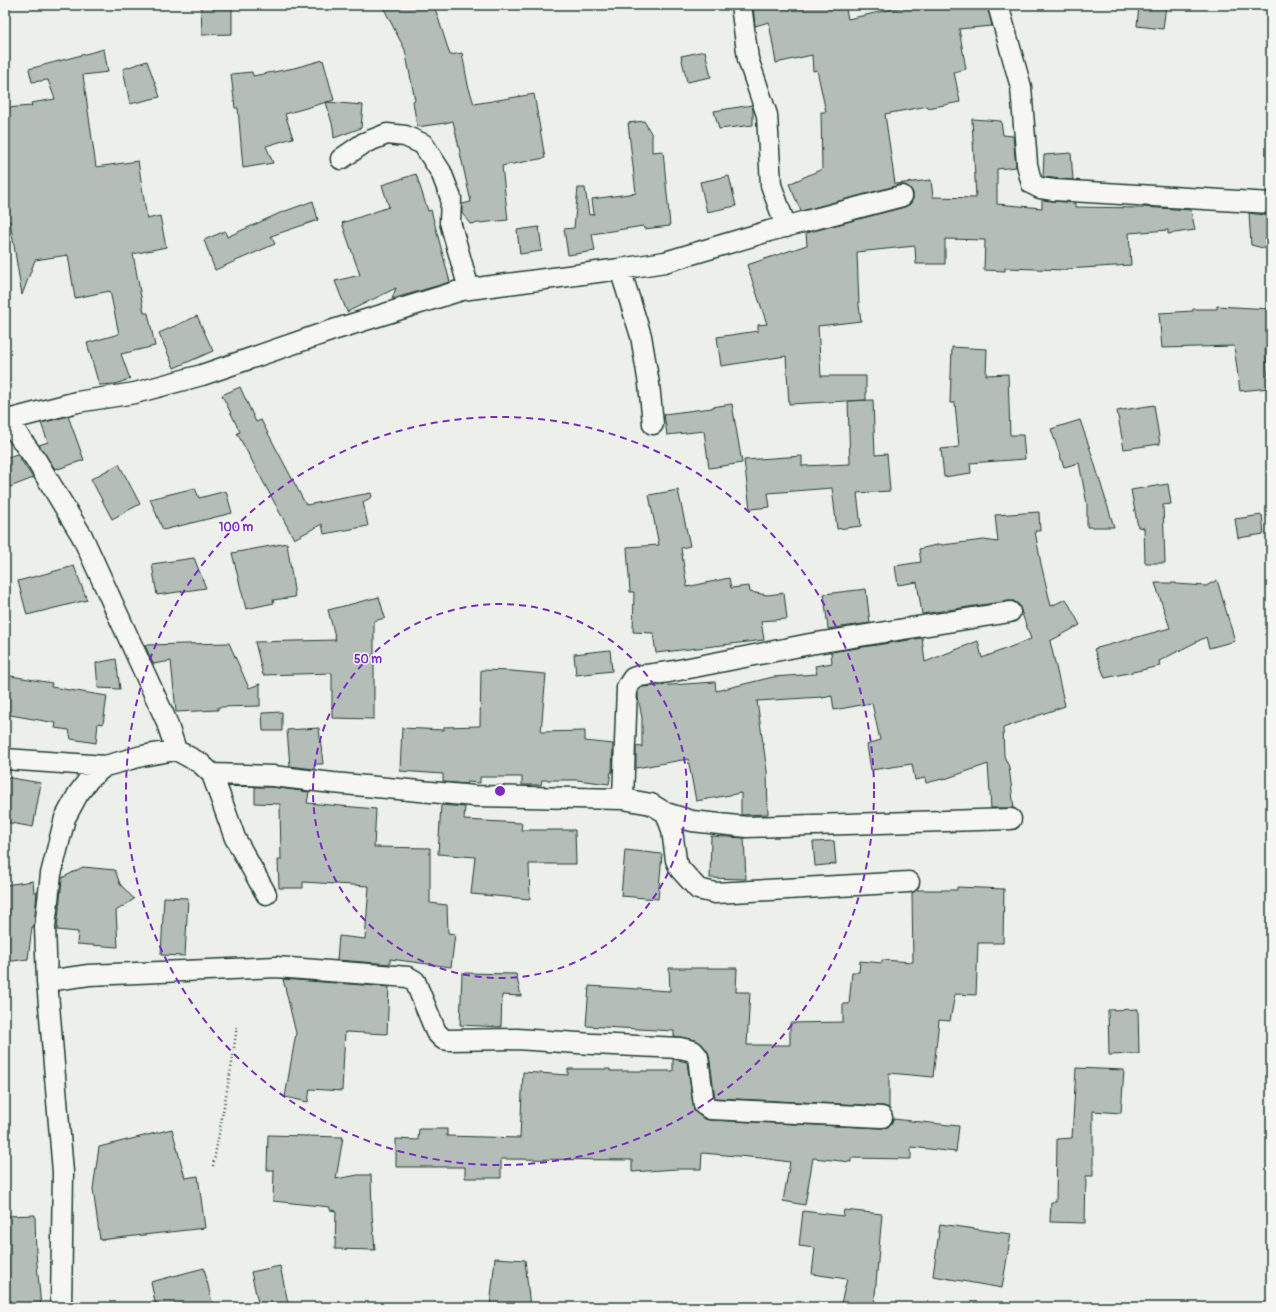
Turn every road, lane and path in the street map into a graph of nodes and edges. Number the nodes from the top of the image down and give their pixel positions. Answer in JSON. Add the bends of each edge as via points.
{"nodes":[{"id":1,"x":741,"y":5,"type":"edge"},
{"id":2,"x":998,"y":5,"type":"edge"},
{"id":3,"x":341,"y":159,"type":"dead end"},
{"id":4,"x":902,"y":196,"type":"dead end"},
{"id":5,"x":1271,"y":203,"type":"edge"},
{"id":6,"x":786,"y":227,"type":"junction"},
{"id":7,"x":620,"y":269,"type":"junction"},
{"id":8,"x":469,"y":289,"type":"junction"},
{"id":9,"x":6,"y":418,"type":"edge"},
{"id":10,"x":653,"y":424,"type":"dead end"},
{"id":11,"x":1010,"y":612,"type":"dead end"},
{"id":12,"x":176,"y":750,"type":"junction"},
{"id":13,"x":5,"y":758,"type":"edge"},
{"id":14,"x":104,"y":766,"type":"junction"},
{"id":15,"x":212,"y":774,"type":"junction"},
{"id":16,"x":623,"y":800,"type":"junction"},
{"id":17,"x":666,"y":813,"type":"junction"},
{"id":18,"x":1011,"y":819,"type":"dead end"},
{"id":19,"x":909,"y":882,"type":"dead end"},
{"id":20,"x":266,"y":894,"type":"dead end"},
{"id":21,"x":47,"y":981,"type":"junction"},
{"id":22,"x":238,"y":1025,"type":"dead end"},
{"id":23,"x":882,"y":1117,"type":"dead end"},
{"id":24,"x":213,"y":1166,"type":"dead end"},
{"id":25,"x":61,"y":1307,"type":"edge"}],
"edges":[{"from":1,"to":6,"type":"street","via":[[748,59],[766,115],[771,185]]},
{"from":2,"to":5,"type":"street","via":[[1021,87],[1032,184],[1054,190]]},
{"from":3,"to":8,"type":"street","via":[[364,144],[388,134],[405,136],[423,144],[441,172],[451,198],[450,222]]},
{"from":4,"to":6,"type":"street"},
{"from":6,"to":7,"type":"street","via":[[665,262]]},
{"from":7,"to":8,"type":"street"},
{"from":7,"to":10,"type":"street","via":[[641,336]]},
{"from":8,"to":9,"type":"street","via":[[330,331],[202,375],[135,393],[77,402]]},
{"from":9,"to":12,"type":"street","via":[[36,460],[82,536],[166,720]]},
{"from":11,"to":16,"type":"street","via":[[810,644],[634,678],[627,687]]},
{"from":12,"to":14,"type":"street"},
{"from":12,"to":15,"type":"street","via":[[200,763]]},
{"from":13,"to":14,"type":"street"},
{"from":14,"to":21,"type":"street","via":[[90,778],[78,794],[65,818],[51,874],[46,919]]},
{"from":15,"to":16,"type":"street","via":[[273,776],[474,796]]},
{"from":15,"to":20,"type":"street","via":[[235,838]]},
{"from":16,"to":17,"type":"street","via":[[651,804]]},
{"from":17,"to":18,"type":"street","via":[[692,821],[747,828]]},
{"from":17,"to":19,"type":"street","via":[[672,830],[676,860],[680,869],[698,889],[715,893]]},
{"from":21,"to":23,"type":"street","via":[[89,975],[276,968],[408,977],[415,981],[436,1032],[444,1039],[517,1038],[680,1048],[693,1051],[698,1057],[704,1105],[710,1109]]},
{"from":21,"to":25,"type":"street","via":[[63,1172]]},
{"from":22,"to":24,"type":"path"}]}
